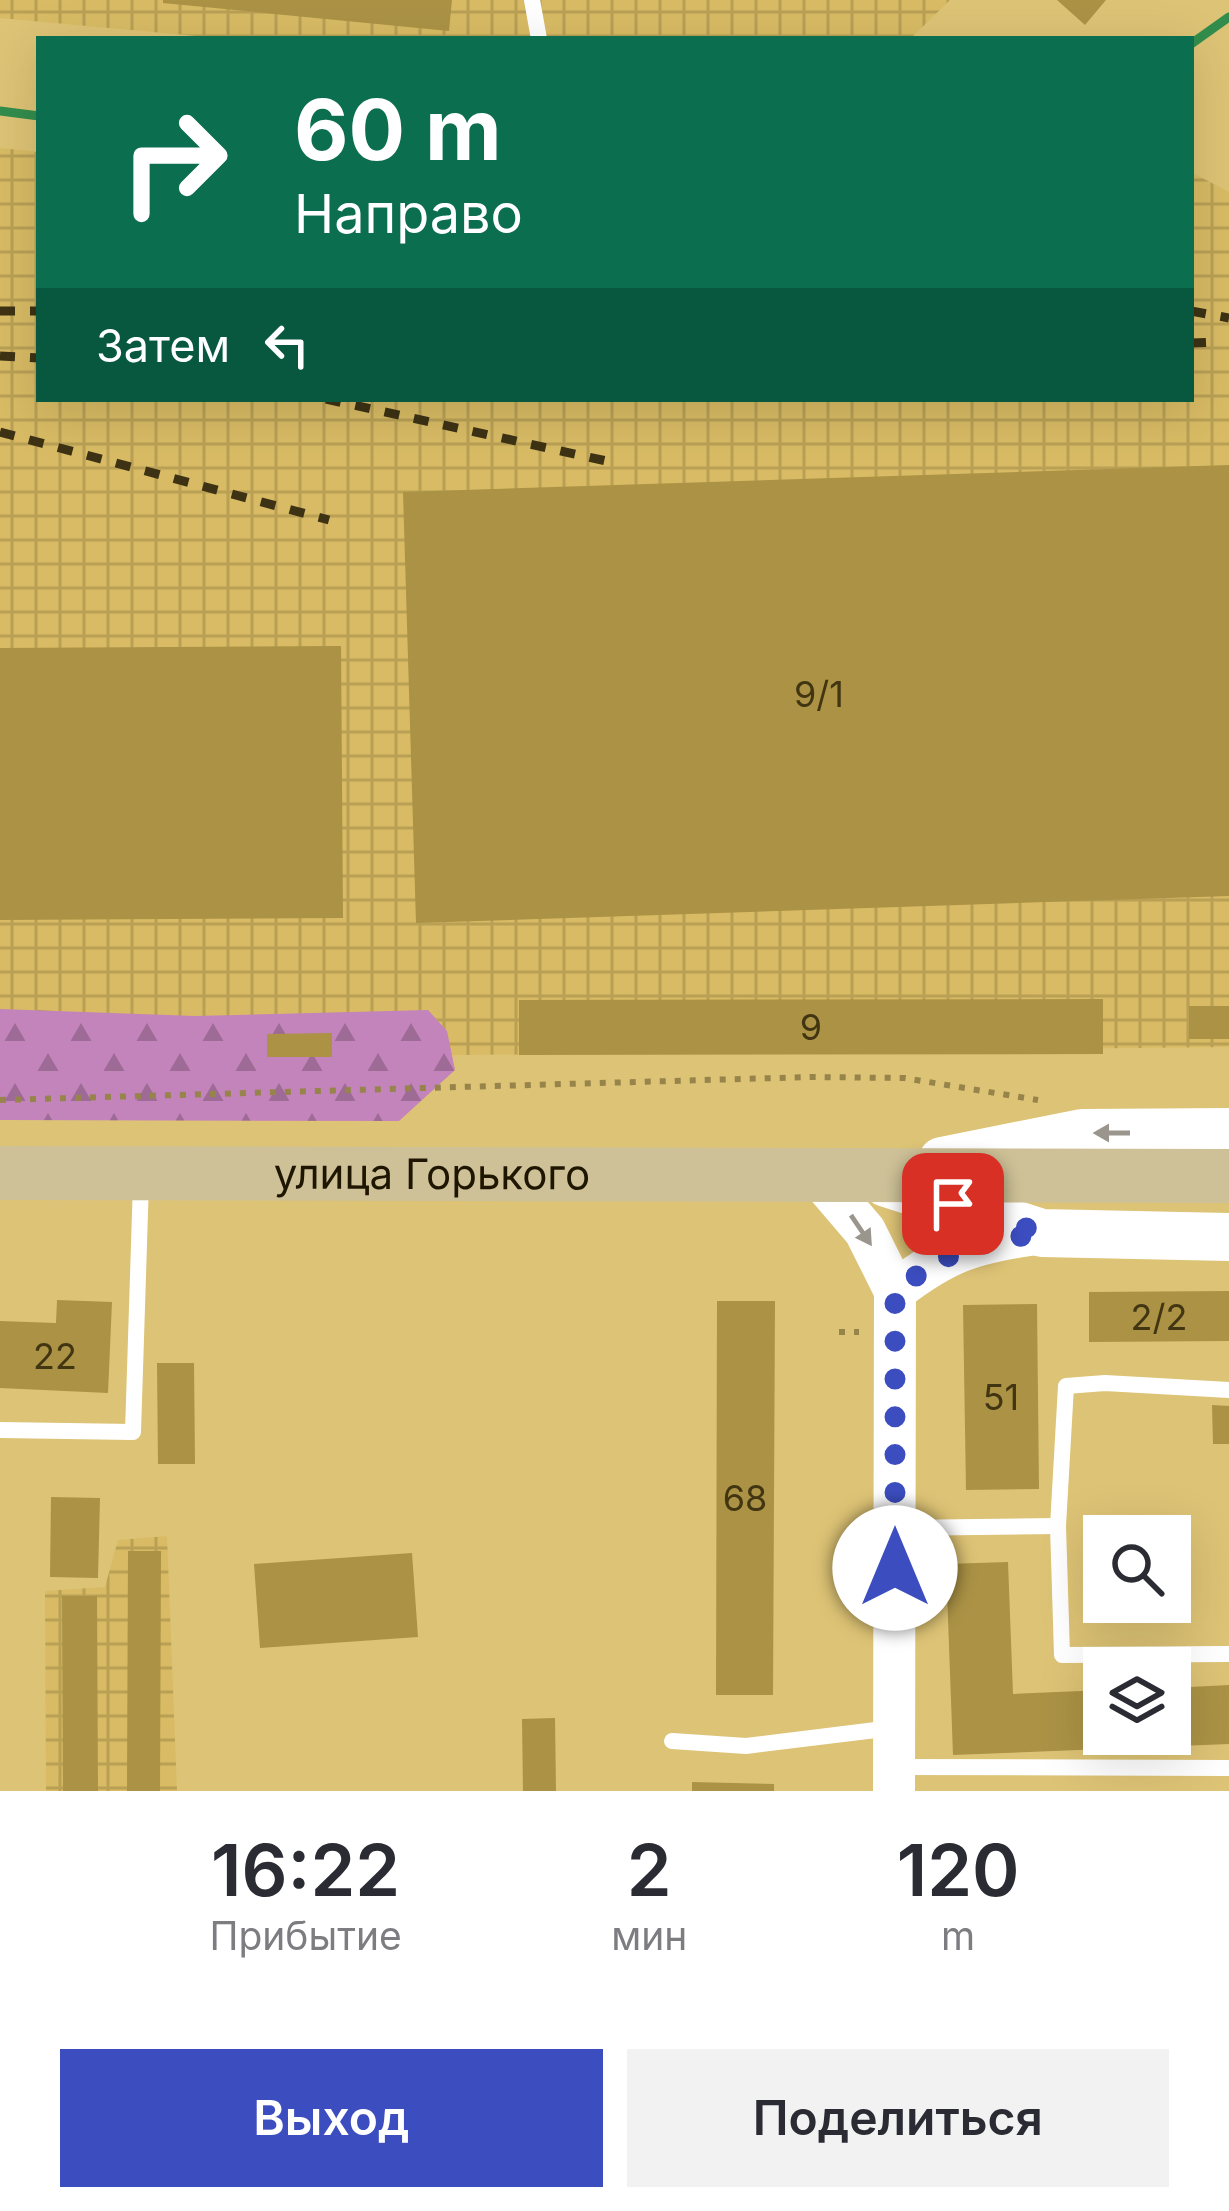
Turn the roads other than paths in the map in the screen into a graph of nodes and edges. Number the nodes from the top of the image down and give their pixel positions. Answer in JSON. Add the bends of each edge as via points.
{"nodes":[{"id":1,"x":532,"y":0,"type":"edge"},
{"id":2,"x":538,"y":36,"type":"edge"},
{"id":3,"x":1229,"y":1132,"type":"edge"},
{"id":4,"x":0,"y":1173,"type":"edge"},
{"id":5,"x":142,"y":1173,"type":"junction"},
{"id":6,"x":841,"y":1176,"type":"junction"},
{"id":7,"x":1229,"y":1176,"type":"edge"},
{"id":8,"x":1042,"y":1233,"type":"junction"},
{"id":9,"x":1229,"y":1237,"type":"edge"},
{"id":10,"x":894,"y":1312,"type":"junction"},
{"id":11,"x":1229,"y":1390,"type":"edge"},
{"id":12,"x":0,"y":1430,"type":"edge"},
{"id":13,"x":1058,"y":1526,"type":"junction"},
{"id":14,"x":895,"y":1528,"type":"junction"},
{"id":15,"x":1229,"y":1654,"type":"edge"},
{"id":16,"x":672,"y":1741,"type":"dead end"},
{"id":17,"x":894,"y":1762,"type":"edge"},
{"id":18,"x":1229,"y":1768,"type":"edge"}],
"edges":[{"from":1,"to":2,"type":"lane"},
{"from":3,"to":6,"type":"main road","name":"улица Горького","one_way":true,"via":[[1082,1133]]},
{"from":4,"to":5,"type":"main road","name":"улица Горького"},
{"from":5,"to":6,"type":"main road","name":"улица Горького"},
{"from":5,"to":12,"type":"lane","via":[[133,1432]]},
{"from":6,"to":7,"type":"main road"},
{"from":6,"to":8,"type":"main road","name":"улица Горького"},
{"from":6,"to":10,"type":"street","one_way":true},
{"from":8,"to":9,"type":"main road","name":"улица Горького"},
{"from":8,"to":10,"type":"street","via":[[973,1244],[931,1263]]},
{"from":10,"to":14,"type":"street"},
{"from":11,"to":13,"type":"lane","via":[[1066,1386]]},
{"from":13,"to":14,"type":"lane"},
{"from":13,"to":15,"type":"lane","via":[[1062,1655]]},
{"from":14,"to":17,"type":"street"},
{"from":16,"to":17,"type":"lane"},
{"from":17,"to":18,"type":"lane"}]}
